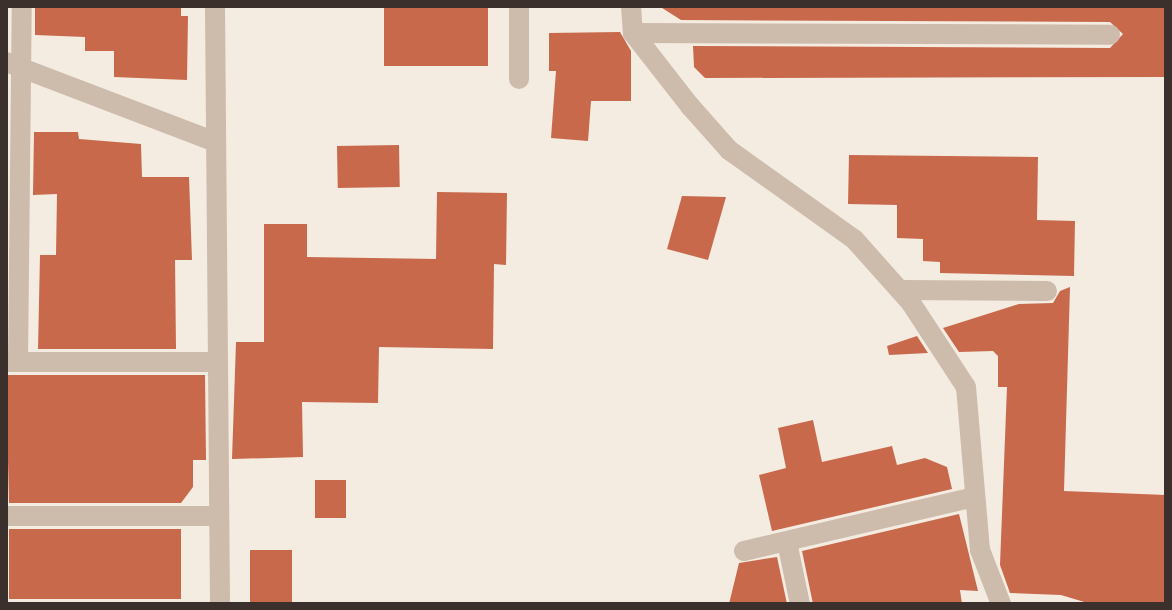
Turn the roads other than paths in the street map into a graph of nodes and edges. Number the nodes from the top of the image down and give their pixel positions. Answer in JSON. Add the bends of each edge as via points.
{"nodes":[{"id":1,"x":22,"y":6,"type":"edge"},
{"id":2,"x":215,"y":6,"type":"edge"},
{"id":3,"x":519,"y":6,"type":"edge"},
{"id":4,"x":631,"y":6,"type":"edge"},
{"id":5,"x":633,"y":33,"type":"junction"},
{"id":6,"x":1110,"y":35,"type":"dead end"},
{"id":7,"x":14,"y":65,"type":"edge"},
{"id":8,"x":519,"y":79,"type":"dead end"},
{"id":9,"x":215,"y":142,"type":"junction"},
{"id":10,"x":900,"y":290,"type":"junction"},
{"id":11,"x":1047,"y":291,"type":"dead end"},
{"id":12,"x":12,"y":362,"type":"edge"},
{"id":13,"x":216,"y":362,"type":"junction"},
{"id":14,"x":975,"y":497,"type":"junction"},
{"id":15,"x":6,"y":516,"type":"edge"},
{"id":16,"x":218,"y":516,"type":"junction"},
{"id":17,"x":787,"y":542,"type":"junction"},
{"id":18,"x":744,"y":551,"type":"dead end"},
{"id":19,"x":220,"y":604,"type":"edge"},
{"id":20,"x":800,"y":604,"type":"edge"},
{"id":21,"x":1001,"y":604,"type":"edge"}],
"edges":[{"from":1,"to":7,"type":"street"},
{"from":2,"to":9,"type":"street"},
{"from":3,"to":8,"type":"street"},
{"from":4,"to":5,"type":"street"},
{"from":5,"to":6,"type":"street"},
{"from":5,"to":10,"type":"street","via":[[729,150],[854,239]]},
{"from":7,"to":9,"type":"street"},
{"from":7,"to":12,"type":"street"},
{"from":9,"to":13,"type":"street"},
{"from":10,"to":11,"type":"street"},
{"from":10,"to":14,"type":"street","via":[[966,387]]},
{"from":12,"to":13,"type":"street"},
{"from":13,"to":16,"type":"street"},
{"from":14,"to":17,"type":"street"},
{"from":14,"to":21,"type":"street","via":[[980,550]]},
{"from":15,"to":16,"type":"street"},
{"from":16,"to":19,"type":"street"},
{"from":17,"to":18,"type":"street"},
{"from":17,"to":20,"type":"street"}]}
